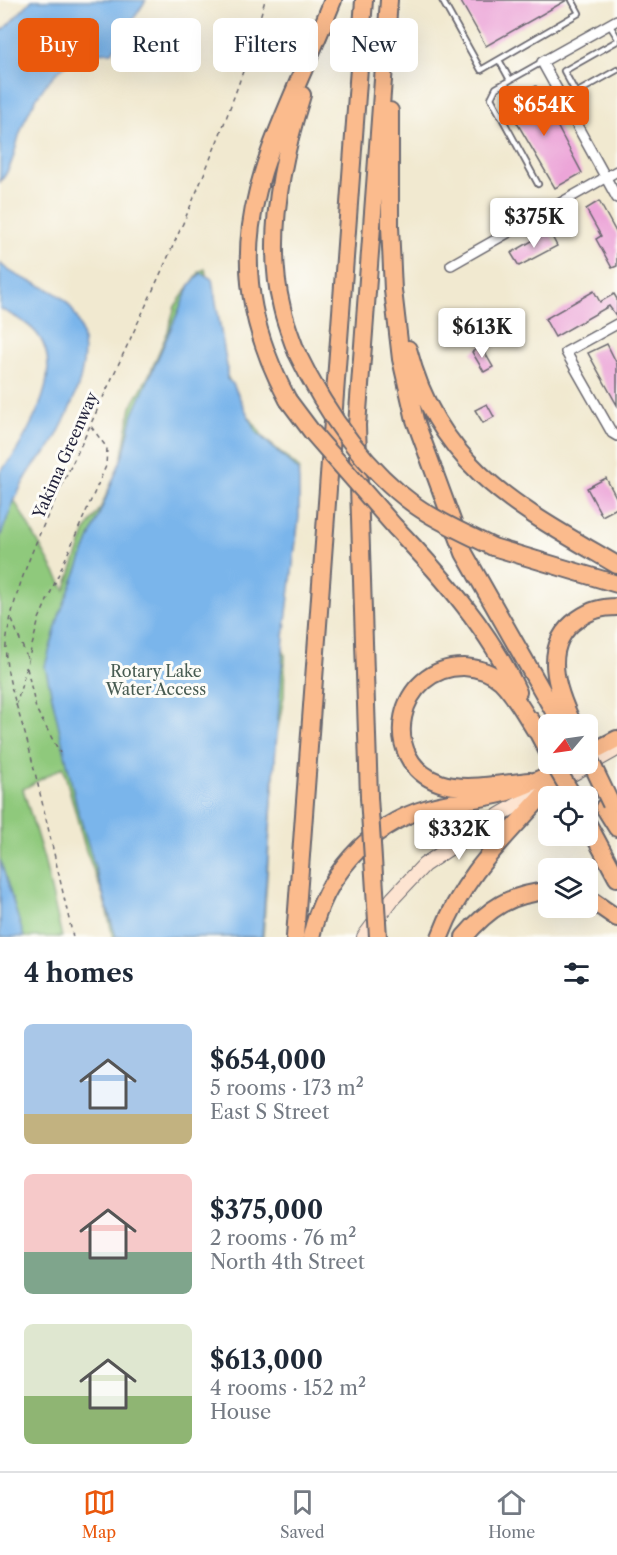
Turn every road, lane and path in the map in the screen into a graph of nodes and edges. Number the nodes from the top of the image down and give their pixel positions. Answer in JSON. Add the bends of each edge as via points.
{"nodes":[{"id":1,"x":265,"y":0,"type":"edge"},
{"id":2,"x":333,"y":0,"type":"edge"},
{"id":3,"x":364,"y":0,"type":"edge"},
{"id":4,"x":442,"y":0,"type":"edge"},
{"id":5,"x":572,"y":0,"type":"edge"},
{"id":6,"x":388,"y":2,"type":"edge"},
{"id":7,"x":613,"y":22,"type":"edge"},
{"id":8,"x":617,"y":39,"type":"edge"},
{"id":9,"x":499,"y":60,"type":"junction"},
{"id":10,"x":542,"y":62,"type":"junction"},
{"id":11,"x":617,"y":70,"type":"edge"},
{"id":12,"x":510,"y":80,"type":"junction"},
{"id":13,"x":617,"y":171,"type":"edge"},
{"id":14,"x":605,"y":177,"type":"junction"},
{"id":15,"x":537,"y":184,"type":"dead end"},
{"id":16,"x":617,"y":198,"type":"edge"},
{"id":17,"x":451,"y":266,"type":"dead end"},
{"id":18,"x":393,"y":290,"type":"junction"},
{"id":19,"x":617,"y":324,"type":"edge"},
{"id":20,"x":90,"y":425,"type":"junction"},
{"id":21,"x":617,"y":436,"type":"edge"},
{"id":22,"x":617,"y":565,"type":"edge"},
{"id":23,"x":617,"y":584,"type":"edge"},
{"id":24,"x":617,"y":608,"type":"edge"},
{"id":25,"x":12,"y":619,"type":"junction"},
{"id":26,"x":28,"y":661,"type":"junction"},
{"id":27,"x":27,"y":666,"type":"junction"},
{"id":28,"x":15,"y":706,"type":"junction"},
{"id":29,"x":561,"y":714,"type":"edge"},
{"id":30,"x":564,"y":714,"type":"edge"},
{"id":31,"x":535,"y":730,"type":"junction"},
{"id":32,"x":538,"y":735,"type":"edge"},
{"id":33,"x":614,"y":745,"type":"edge"},
{"id":34,"x":598,"y":751,"type":"edge"},
{"id":35,"x":60,"y":753,"type":"dead end"},
{"id":36,"x":547,"y":774,"type":"edge"},
{"id":37,"x":588,"y":774,"type":"edge"},
{"id":38,"x":596,"y":774,"type":"edge"},
{"id":39,"x":531,"y":781,"type":"junction"},
{"id":40,"x":551,"y":786,"type":"edge"},
{"id":41,"x":538,"y":793,"type":"edge"},
{"id":42,"x":538,"y":800,"type":"edge"},
{"id":43,"x":611,"y":809,"type":"edge"},
{"id":44,"x":617,"y":828,"type":"edge"},
{"id":45,"x":598,"y":843,"type":"edge"},
{"id":46,"x":617,"y":878,"type":"edge"},
{"id":47,"x":538,"y":892,"type":"edge"},
{"id":48,"x":598,"y":905,"type":"edge"},
{"id":49,"x":617,"y":918,"type":"edge"},
{"id":50,"x":73,"y":937,"type":"edge"},
{"id":51,"x":295,"y":937,"type":"edge"},
{"id":52,"x":311,"y":937,"type":"edge"},
{"id":53,"x":364,"y":937,"type":"edge"},
{"id":54,"x":378,"y":937,"type":"edge"},
{"id":55,"x":440,"y":937,"type":"edge"},
{"id":56,"x":464,"y":937,"type":"edge"}],
"edges":[{"from":1,"to":20,"type":"path","name":"Yakima Greenway","via":[[256,35],[202,178]]},
{"from":2,"to":23,"type":"highway","bridge":true,"via":[[292,127],[279,189],[276,251],[281,307],[296,351],[347,439],[415,505],[493,547]]},
{"from":2,"to":31,"type":"highway","bridge":true,"via":[[259,178],[248,236],[248,274],[266,354],[288,400],[312,432],[431,564],[484,634],[511,677]]},
{"from":3,"to":51,"type":"highway"},
{"from":4,"to":9,"type":"lane","via":[[480,70]]},
{"from":5,"to":9,"type":"lane","via":[[579,13]]},
{"from":6,"to":18,"type":"highway"},
{"from":6,"to":54,"type":"highway","bridge":true,"via":[[357,425],[369,796]]},
{"from":7,"to":8,"type":"lane"},
{"from":7,"to":10,"type":"street"},
{"from":8,"to":11,"type":"lane","via":[[564,71],[576,93]]},
{"from":9,"to":12,"type":"lane"},
{"from":10,"to":12,"type":"lane"},
{"from":10,"to":14,"type":"street"},
{"from":12,"to":15,"type":"lane","via":[[496,88],[491,98]]},
{"from":13,"to":14,"type":"street"},
{"from":14,"to":16,"type":"street"},
{"from":14,"to":17,"type":"street"},
{"from":18,"to":22,"type":"highway","via":[[410,357],[432,411],[456,448],[483,479],[516,506]]},
{"from":18,"to":29,"type":"highway","via":[[401,359],[415,420],[464,553]]},
{"from":19,"to":21,"type":"street","via":[[566,352]]},
{"from":20,"to":25,"type":"path","name":"Yakima Greenway","via":[[41,533]]},
{"from":20,"to":26,"type":"path","via":[[107,448],[106,466],[50,593]]},
{"from":24,"to":30,"type":"highway","via":[[605,607],[584,615],[559,643],[556,679]]},
{"from":25,"to":26,"type":"path"},
{"from":25,"to":28,"type":"path","name":"Yakima Greenway","via":[[6,646]]},
{"from":26,"to":27,"type":"path"},
{"from":27,"to":28,"type":"path"},
{"from":27,"to":35,"type":"path","via":[[36,709]]},
{"from":28,"to":50,"type":"path","name":"Yakima Greenway","via":[[29,748]]},
{"from":31,"to":32,"type":"highway"},
{"from":31,"to":39,"type":"highway","via":[[501,681],[469,667],[442,669],[423,681],[409,698],[402,718],[405,748],[411,760],[430,778],[455,786]]},
{"from":33,"to":34,"type":"highway"},
{"from":33,"to":40,"type":"main road"},
{"from":36,"to":39,"type":"highway"},
{"from":37,"to":43,"type":"highway"},
{"from":38,"to":43,"type":"highway","bridge":true},
{"from":39,"to":52,"type":"highway","via":[[508,792],[429,807],[380,830],[360,847],[329,889]]},
{"from":41,"to":53,"type":"main road","via":[[424,865]]},
{"from":42,"to":55,"type":"highway","via":[[466,882]]},
{"from":43,"to":44,"type":"highway"},
{"from":45,"to":46,"type":"highway"},
{"from":47,"to":56,"type":"highway","via":[[508,900],[483,915]]},
{"from":48,"to":49,"type":"highway"}]}
